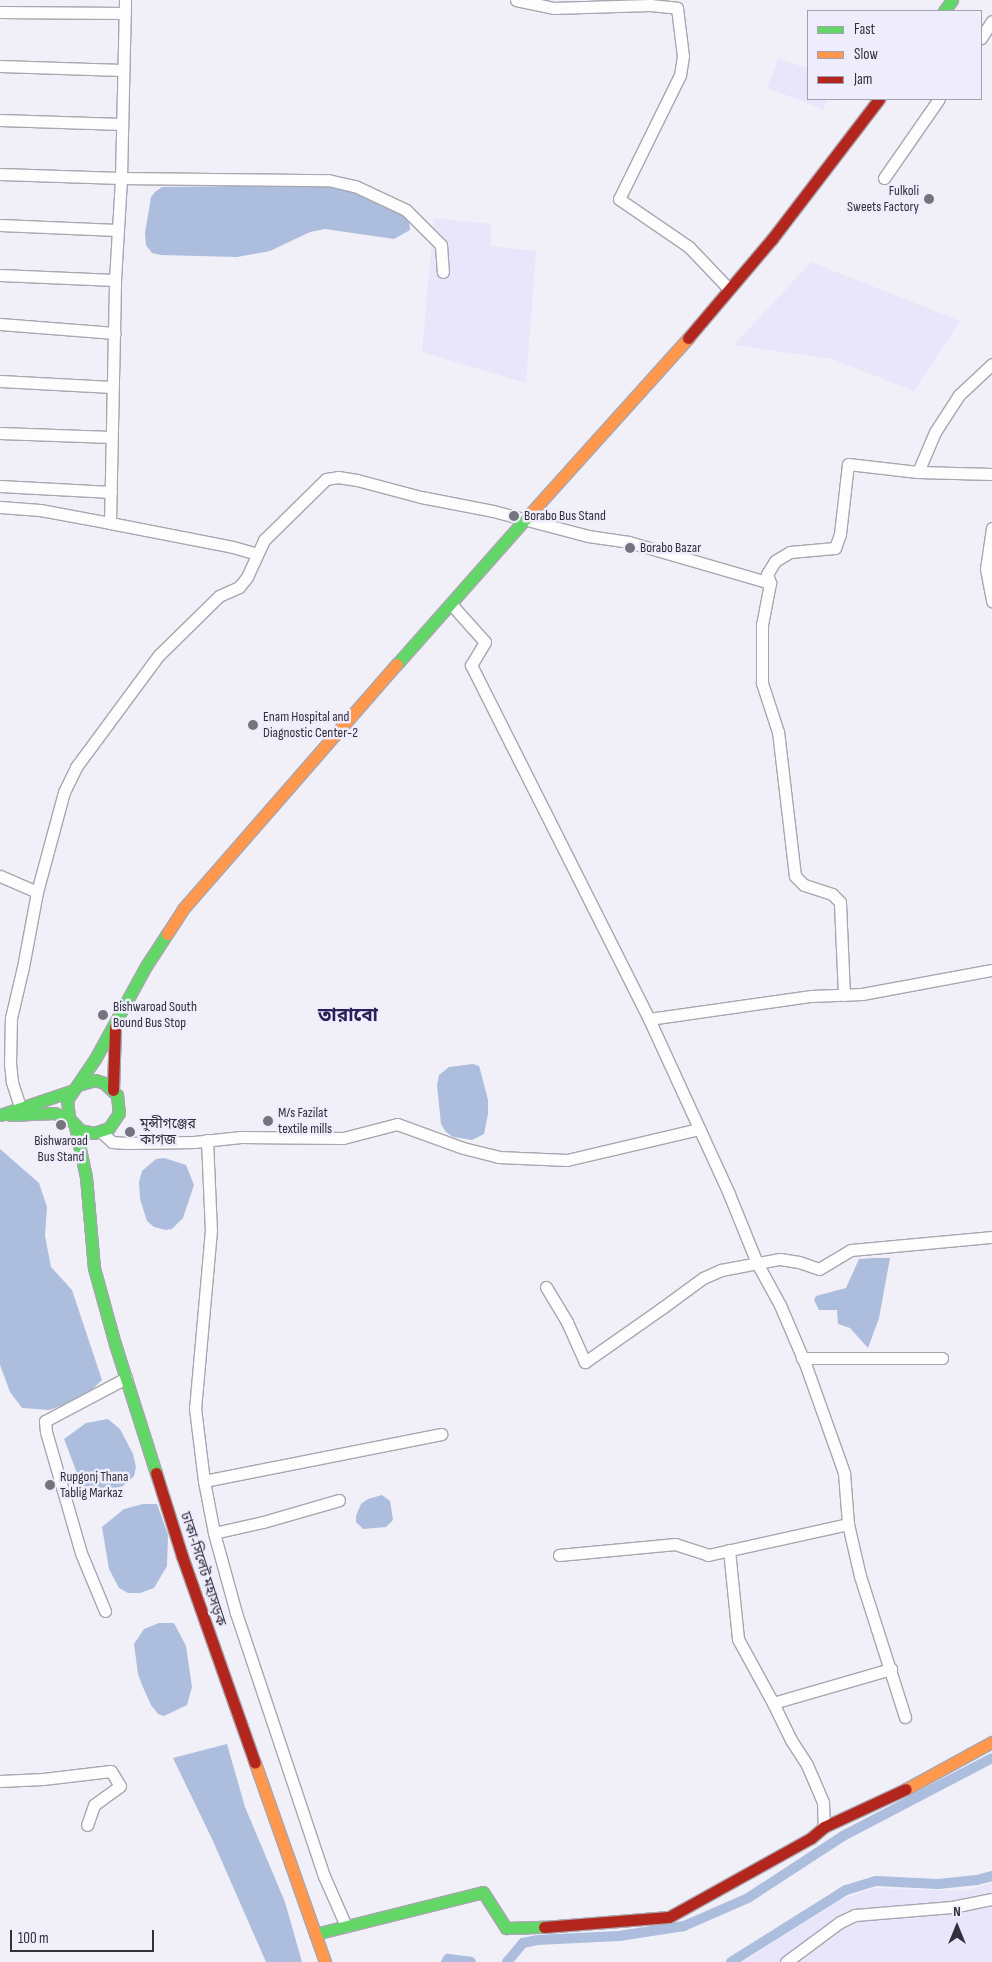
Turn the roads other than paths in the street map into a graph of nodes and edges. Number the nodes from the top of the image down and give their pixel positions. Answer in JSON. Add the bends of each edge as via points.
{"nodes":[{"id":1,"x":125,"y":0,"type":"edge"},
{"id":2,"x":516,"y":0,"type":"edge"},
{"id":3,"x":0,"y":12,"type":"edge"},
{"id":4,"x":125,"y":13,"type":"junction"},
{"id":5,"x":992,"y":21,"type":"edge"},
{"id":6,"x":984,"y":37,"type":"edge"},
{"id":7,"x":0,"y":66,"type":"edge"},
{"id":8,"x":122,"y":70,"type":"junction"},
{"id":9,"x":879,"y":100,"type":"edge"},
{"id":10,"x":938,"y":100,"type":"edge"},
{"id":11,"x":0,"y":120,"type":"edge"},
{"id":12,"x":122,"y":124,"type":"junction"},
{"id":13,"x":0,"y":174,"type":"edge"},
{"id":14,"x":121,"y":178,"type":"junction"},
{"id":15,"x":884,"y":178,"type":"dead end"},
{"id":16,"x":0,"y":226,"type":"edge"},
{"id":17,"x":117,"y":230,"type":"junction"},
{"id":18,"x":443,"y":272,"type":"dead end"},
{"id":19,"x":0,"y":275,"type":"edge"},
{"id":20,"x":115,"y":280,"type":"junction"},
{"id":21,"x":729,"y":289,"type":"junction"},
{"id":22,"x":0,"y":324,"type":"edge"},
{"id":23,"x":114,"y":333,"type":"junction"},
{"id":24,"x":992,"y":364,"type":"edge"},
{"id":25,"x":0,"y":381,"type":"edge"},
{"id":26,"x":112,"y":387,"type":"junction"},
{"id":27,"x":0,"y":433,"type":"edge"},
{"id":28,"x":111,"y":438,"type":"junction"},
{"id":29,"x":918,"y":472,"type":"junction"},
{"id":30,"x":992,"y":474,"type":"edge"},
{"id":31,"x":0,"y":486,"type":"edge"},
{"id":32,"x":111,"y":492,"type":"junction"},
{"id":33,"x":0,"y":506,"type":"edge"},
{"id":34,"x":524,"y":520,"type":"junction"},
{"id":35,"x":110,"y":523,"type":"junction"},
{"id":36,"x":992,"y":528,"type":"edge"},
{"id":37,"x":257,"y":554,"type":"junction"},
{"id":38,"x":770,"y":583,"type":"junction"},
{"id":39,"x":992,"y":601,"type":"edge"},
{"id":40,"x":451,"y":604,"type":"junction"},
{"id":41,"x":0,"y":876,"type":"edge"},
{"id":42,"x":37,"y":892,"type":"junction"},
{"id":43,"x":992,"y":970,"type":"edge"},
{"id":44,"x":844,"y":995,"type":"junction"},
{"id":45,"x":649,"y":1019,"type":"junction"},
{"id":46,"x":115,"y":1022,"type":"junction"},
{"id":47,"x":75,"y":1088,"type":"junction"},
{"id":48,"x":113,"y":1090,"type":"junction"},
{"id":49,"x":21,"y":1111,"type":"junction"},
{"id":50,"x":0,"y":1115,"type":"edge"},
{"id":51,"x":72,"y":1122,"type":"junction"},
{"id":52,"x":699,"y":1129,"type":"junction"},
{"id":53,"x":101,"y":1132,"type":"junction"},
{"id":54,"x":207,"y":1140,"type":"junction"},
{"id":55,"x":86,"y":1177,"type":"junction"},
{"id":56,"x":992,"y":1237,"type":"edge"},
{"id":57,"x":757,"y":1263,"type":"junction"},
{"id":58,"x":546,"y":1287,"type":"dead end"},
{"id":59,"x":802,"y":1358,"type":"junction"},
{"id":60,"x":942,"y":1358,"type":"dead end"},
{"id":61,"x":126,"y":1378,"type":"junction"},
{"id":62,"x":441,"y":1434,"type":"dead end"},
{"id":63,"x":204,"y":1480,"type":"junction"},
{"id":64,"x":339,"y":1500,"type":"dead end"},
{"id":65,"x":848,"y":1524,"type":"junction"},
{"id":66,"x":214,"y":1533,"type":"junction"},
{"id":67,"x":729,"y":1550,"type":"junction"},
{"id":68,"x":559,"y":1555,"type":"dead end"},
{"id":69,"x":105,"y":1611,"type":"dead end"},
{"id":70,"x":892,"y":1669,"type":"junction"},
{"id":71,"x":773,"y":1703,"type":"junction"},
{"id":72,"x":905,"y":1717,"type":"dead end"},
{"id":73,"x":992,"y":1742,"type":"edge"},
{"id":74,"x":0,"y":1781,"type":"edge"},
{"id":75,"x":87,"y":1825,"type":"dead end"},
{"id":76,"x":824,"y":1826,"type":"junction"},
{"id":77,"x":992,"y":1899,"type":"edge"},
{"id":78,"x":346,"y":1926,"type":"junction"},
{"id":79,"x":315,"y":1934,"type":"junction"},
{"id":80,"x":325,"y":1962,"type":"edge"},
{"id":81,"x":786,"y":1962,"type":"edge"}],
"edges":[{"from":1,"to":4,"type":"street"},
{"from":2,"to":21,"type":"street","via":[[553,8],[650,5],[677,8],[683,56],[680,75],[619,199],[689,246]]},
{"from":3,"to":4,"type":"street"},
{"from":4,"to":8,"type":"street"},
{"from":5,"to":6,"type":"street"},
{"from":7,"to":8,"type":"street"},
{"from":8,"to":12,"type":"street"},
{"from":9,"to":21,"type":"main road","via":[[772,239]]},
{"from":10,"to":15,"type":"street"},
{"from":11,"to":12,"type":"street"},
{"from":12,"to":14,"type":"street"},
{"from":13,"to":14,"type":"street"},
{"from":14,"to":17,"type":"street"},
{"from":14,"to":18,"type":"street","via":[[328,180],[355,186],[406,210],[441,245]]},
{"from":16,"to":17,"type":"street"},
{"from":17,"to":20,"type":"street"},
{"from":19,"to":20,"type":"street"},
{"from":20,"to":23,"type":"street"},
{"from":21,"to":34,"type":"main road"},
{"from":22,"to":23,"type":"street"},
{"from":23,"to":26,"type":"street"},
{"from":24,"to":29,"type":"street","via":[[959,395],[935,432]]},
{"from":25,"to":26,"type":"street"},
{"from":26,"to":28,"type":"street"},
{"from":27,"to":28,"type":"street"},
{"from":28,"to":32,"type":"street"},
{"from":29,"to":30,"type":"street"},
{"from":29,"to":38,"type":"street","via":[[848,464],[840,534],[835,548],[790,552],[775,561],[767,574]]},
{"from":31,"to":32,"type":"street"},
{"from":32,"to":35,"type":"street"},
{"from":33,"to":35,"type":"street"},
{"from":34,"to":37,"type":"street","via":[[338,477],[326,479],[299,504],[264,540]]},
{"from":34,"to":38,"type":"street","via":[[588,536],[629,542]]},
{"from":34,"to":40,"type":"main road"},
{"from":35,"to":37,"type":"street"},
{"from":36,"to":39,"type":"street","via":[[986,569]]},
{"from":37,"to":42,"type":"street","via":[[247,578],[239,587],[219,596],[159,655],[76,767],[64,792]]},
{"from":38,"to":44,"type":"street","via":[[762,626],[762,683],[778,732],[795,876],[804,885],[832,894],[840,902]]},
{"from":40,"to":45,"type":"street","via":[[485,642],[470,665]]},
{"from":40,"to":46,"type":"main road","via":[[189,902],[146,966]]},
{"from":41,"to":42,"type":"street"},
{"from":42,"to":49,"type":"street","via":[[10,1018],[10,1064]]},
{"from":43,"to":44,"type":"street"},
{"from":44,"to":45,"type":"street","via":[[811,996]]},
{"from":45,"to":52,"type":"street"},
{"from":46,"to":47,"type":"main road"},
{"from":46,"to":48,"type":"main road"},
{"from":47,"to":48,"type":"main road","via":[[96,1080]]},
{"from":47,"to":49,"type":"main road"},
{"from":47,"to":51,"type":"main road","via":[[66,1109]]},
{"from":48,"to":53,"type":"main road","via":[[120,1104],[119,1113],[116,1121]]},
{"from":49,"to":50,"type":"main road"},
{"from":49,"to":51,"type":"main road","via":[[54,1113]]},
{"from":51,"to":53,"type":"main road","via":[[87,1133]]},
{"from":51,"to":55,"type":"main road","name":"ঢাকা-সিলেট মহাসড়ক"},
{"from":52,"to":54,"type":"street","via":[[567,1160],[498,1157],[398,1124],[343,1138]]},
{"from":52,"to":57,"type":"street"},
{"from":53,"to":54,"type":"street","via":[[112,1142],[119,1143]]},
{"from":53,"to":55,"type":"main road","name":"ঢাকা-সিলেট মহাসড়ক"},
{"from":54,"to":63,"type":"street","via":[[211,1230],[195,1408]]},
{"from":55,"to":61,"type":"main road","name":"ঢাকা-সিলেট মহাসড়ক","via":[[94,1268]]},
{"from":56,"to":57,"type":"street","via":[[851,1250],[819,1269],[780,1259]]},
{"from":57,"to":58,"type":"street","via":[[721,1270],[702,1278],[585,1362]]},
{"from":57,"to":59,"type":"street","via":[[780,1305]]},
{"from":59,"to":60,"type":"street"},
{"from":59,"to":65,"type":"street","via":[[844,1473]]},
{"from":61,"to":69,"type":"street","via":[[45,1421],[81,1553]]},
{"from":61,"to":79,"type":"main road","name":"ঢাকা-সিলেট মহাসড়ক","via":[[182,1556]]},
{"from":62,"to":63,"type":"street"},
{"from":63,"to":66,"type":"street"},
{"from":64,"to":66,"type":"street"},
{"from":65,"to":67,"type":"street"},
{"from":65,"to":70,"type":"street","via":[[860,1576]]},
{"from":66,"to":78,"type":"street","via":[[236,1613],[324,1876]]},
{"from":67,"to":68,"type":"street","via":[[708,1555],[675,1544]]},
{"from":67,"to":71,"type":"street","via":[[738,1639]]},
{"from":70,"to":71,"type":"street"},
{"from":70,"to":72,"type":"street"},
{"from":71,"to":76,"type":"street","via":[[823,1802]]},
{"from":73,"to":76,"type":"main road","via":[[904,1789]]},
{"from":74,"to":75,"type":"street","via":[[111,1772],[120,1786],[94,1805]]},
{"from":76,"to":78,"type":"main road","via":[[811,1838],[669,1917],[506,1928],[483,1892]]},
{"from":77,"to":81,"type":"street","via":[[952,1907],[855,1915],[840,1922]]},
{"from":78,"to":79,"type":"main road"},
{"from":79,"to":80,"type":"main road","name":"ঢাকা-সিলেট মহাসড়ক"}]}
